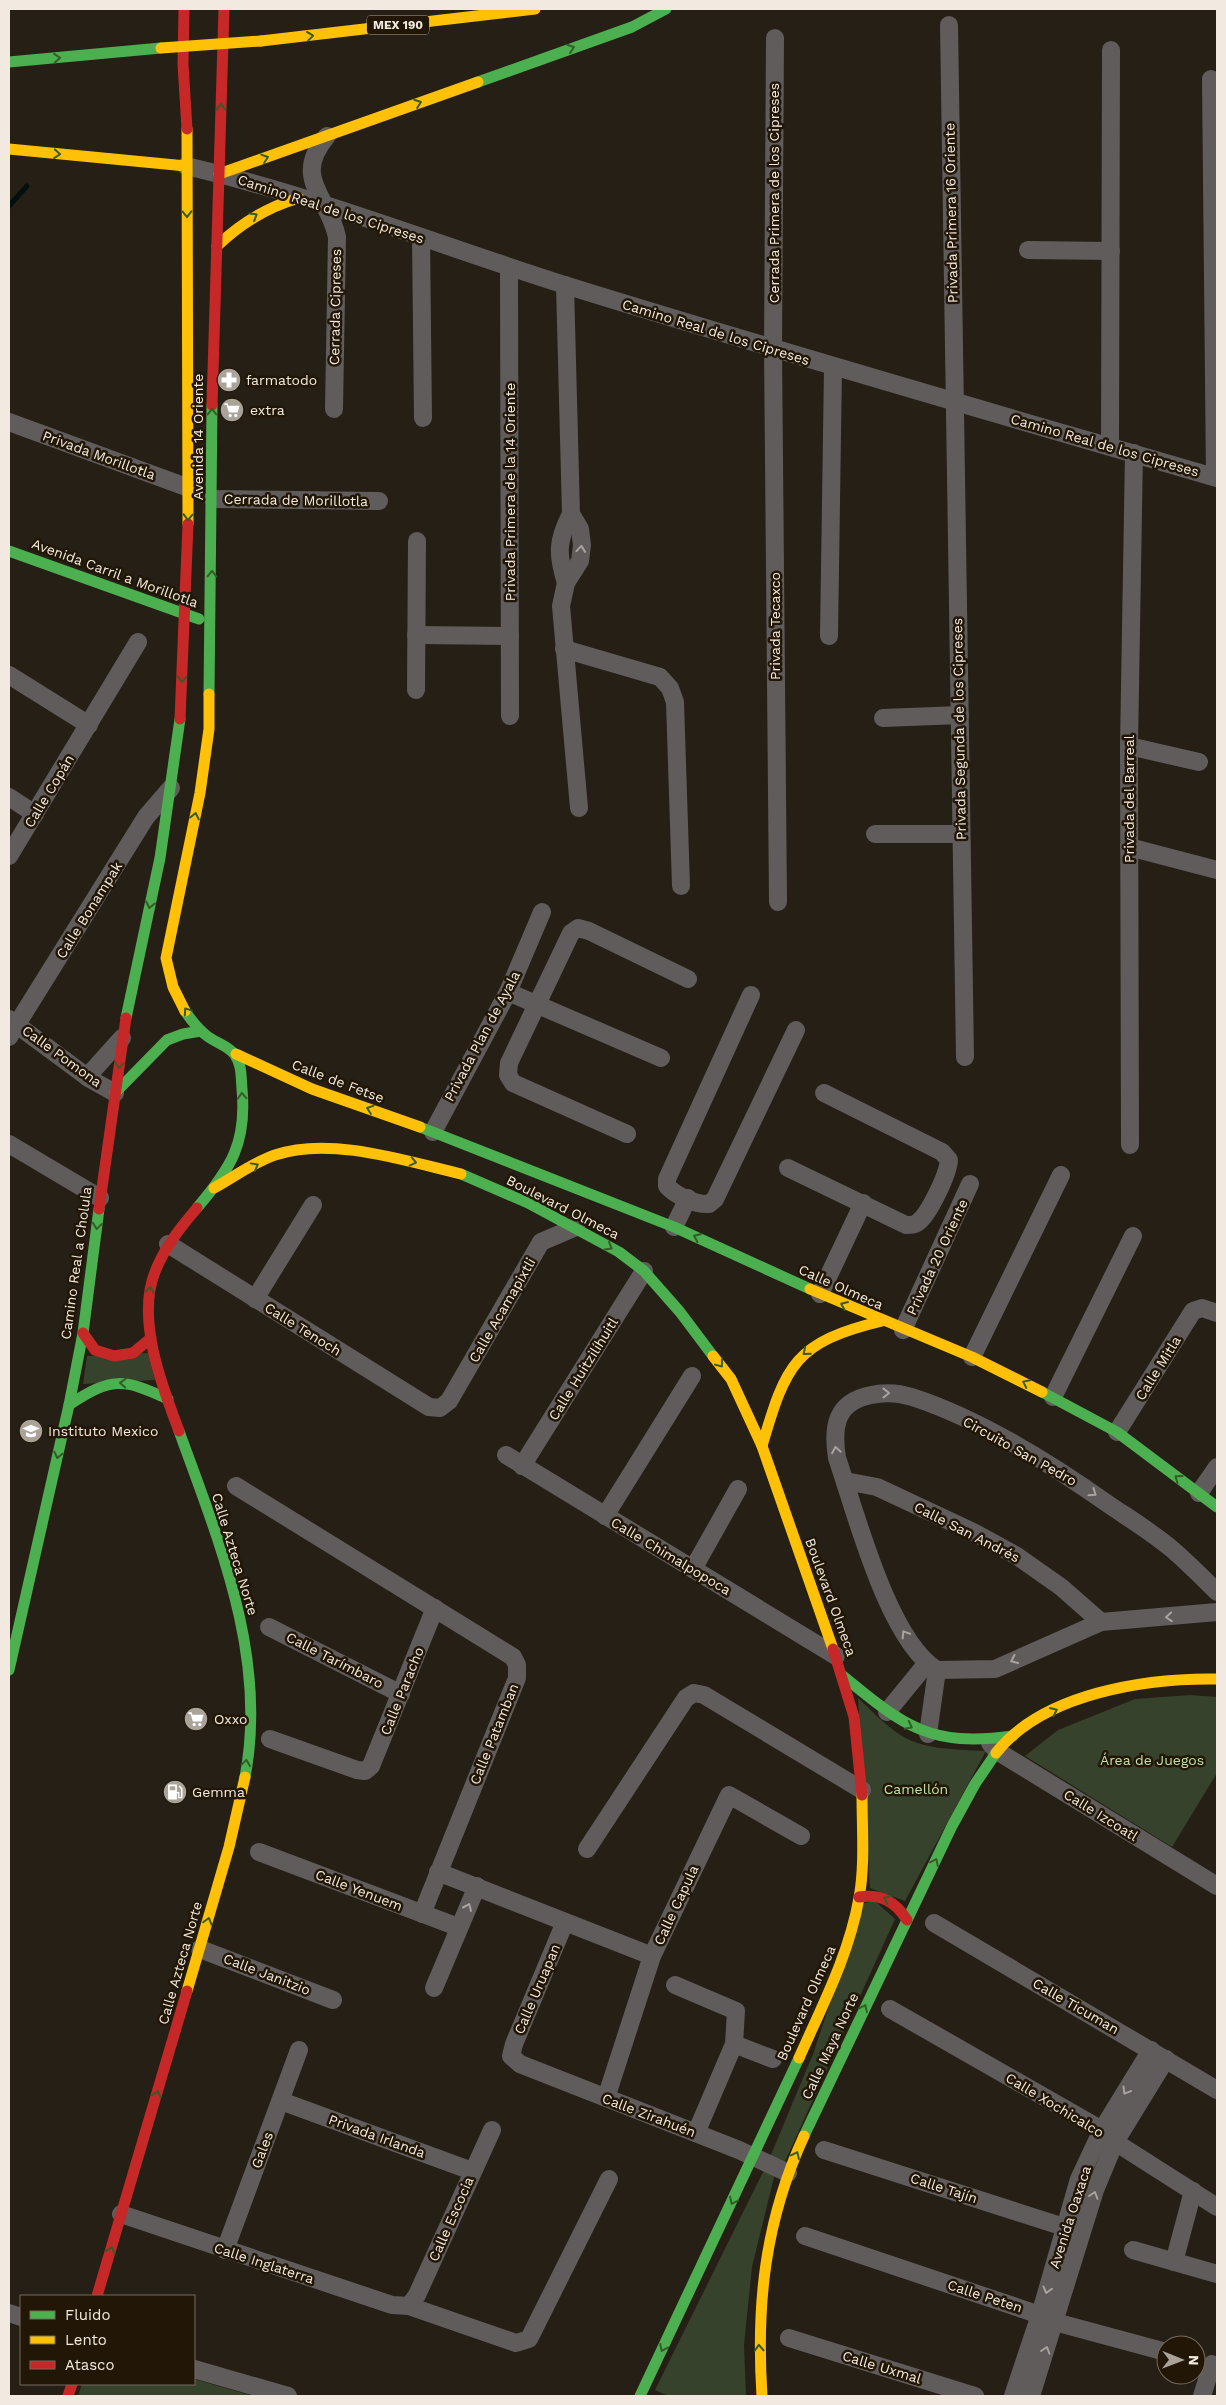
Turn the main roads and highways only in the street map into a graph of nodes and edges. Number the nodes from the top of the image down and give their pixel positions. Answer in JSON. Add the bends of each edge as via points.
{"nodes":[{"id":1,"x":184,"y":9,"type":"edge"},
{"id":2,"x":224,"y":9,"type":"edge"},
{"id":3,"x":535,"y":9,"type":"edge"},
{"id":4,"x":666,"y":9,"type":"edge"},
{"id":5,"x":9,"y":62,"type":"edge"},
{"id":6,"x":9,"y":149,"type":"edge"},
{"id":7,"x":186,"y":166,"type":"junction"},
{"id":8,"x":219,"y":174,"type":"junction"},
{"id":9,"x":299,"y":198,"type":"road end"},
{"id":10,"x":217,"y":246,"type":"junction"},
{"id":11,"x":189,"y":387,"type":"junction"},
{"id":12,"x":212,"y":388,"type":"junction"},
{"id":13,"x":9,"y":551,"type":"edge"},
{"id":14,"x":185,"y":613,"type":"junction"},
{"id":15,"x":211,"y":623,"type":"junction"},
{"id":16,"x":160,"y":858,"type":"joint"},
{"id":17,"x":202,"y":1031,"type":"junction"},
{"id":18,"x":236,"y":1054,"type":"junction"},
{"id":19,"x":115,"y":1093,"type":"junction"},
{"id":20,"x":433,"y":1132,"type":"joint"},
{"id":21,"x":212,"y":1190,"type":"junction"},
{"id":22,"x":882,"y":1321,"type":"junction"},
{"id":23,"x":83,"y":1332,"type":"junction"},
{"id":24,"x":151,"y":1338,"type":"junction"},
{"id":25,"x":168,"y":1399,"type":"junction"},
{"id":26,"x":69,"y":1405,"type":"junction"},
{"id":27,"x":762,"y":1446,"type":"junction"},
{"id":28,"x":1217,"y":1507,"type":"edge"},
{"id":29,"x":9,"y":1670,"type":"edge"},
{"id":30,"x":843,"y":1676,"type":"junction"},
{"id":31,"x":1217,"y":1679,"type":"edge"},
{"id":32,"x":992,"y":1746,"type":"junction"},
{"id":33,"x":859,"y":1897,"type":"junction"},
{"id":34,"x":906,"y":1920,"type":"junction"},
{"id":35,"x":97,"y":2295,"type":"edge"},
{"id":36,"x":640,"y":2396,"type":"edge"},
{"id":37,"x":762,"y":2396,"type":"edge"}],
"edges":[{"from":1,"to":7,"type":"main road","name":"Avenida 14 Oriente"},
{"from":8,"to":2,"type":"main road","name":"Avenida 14 Oriente","one_way":true},
{"from":5,"to":3,"type":"main road","number":"MEX 190","one_way":true,"bridge":true,"via":[[261,41]]},
{"from":8,"to":4,"type":"main road","one_way":true,"via":[[632,27]]},
{"from":6,"to":7,"type":"main road","one_way":true},
{"from":7,"to":11,"type":"main road","name":"Avenida 14 Oriente","one_way":true},
{"from":8,"to":10,"type":"main road","name":"Avenida 14 Oriente"},
{"from":10,"to":9,"type":"main road","one_way":true,"via":[[254,215]]},
{"from":10,"to":12,"type":"main road","name":"Avenida 14 Oriente"},
{"from":11,"to":12,"type":"main road"},
{"from":11,"to":14,"type":"main road","name":"Avenida 14 Oriente","one_way":true},
{"from":15,"to":12,"type":"main road","name":"Avenida 14 Oriente","one_way":true},
{"from":13,"to":14,"type":"main road","name":"Avenida Carril a Morillotla"},
{"from":14,"to":15,"type":"main road","name":"Avenida Carril a Morillotla"},
{"from":14,"to":16,"type":"main road","name":"Avenida 14 Oriente","one_way":true,"via":[[180,727]]},
{"from":17,"to":15,"type":"main road","name":"Avenida 14 Oriente","one_way":true,"via":[[177,996],[167,971],[168,946],[200,793],[209,729]]},
{"from":16,"to":19,"type":"main road","name":"Camino Real a Cholula","one_way":true,"via":[[122,1038]]},
{"from":17,"to":18,"type":"main road"},
{"from":17,"to":19,"type":"main road","via":[[167,1040]]},
{"from":20,"to":18,"type":"main road","name":"Calle de Fetse","one_way":true,"via":[[312,1089]]},
{"from":21,"to":18,"type":"main road","name":"Calle Azteca Norte","one_way":true,"via":[[233,1156],[242,1133],[241,1071]]},
{"from":19,"to":23,"type":"main road","name":"Camino Real a Cholula","one_way":true},
{"from":22,"to":20,"type":"main road","name":"Calle Olmeca","one_way":true,"via":[[674,1227]]},
{"from":24,"to":21,"type":"main road","name":"Calle Azteca Norte","one_way":true,"via":[[150,1287],[159,1260]]},
{"from":21,"to":27,"type":"main road","name":"Boulevard Olmeca","one_way":true,"via":[[275,1156],[311,1148],[370,1152],[461,1174],[528,1202],[619,1252],[644,1271],[731,1379]]},
{"from":22,"to":27,"type":"main road","one_way":true,"via":[[827,1337],[796,1361],[783,1381]]},
{"from":28,"to":22,"type":"main road","name":"Calle Olmeca","one_way":true,"via":[[1117,1432],[1054,1397],[972,1357]]},
{"from":23,"to":24,"type":"main road","via":[[94,1350],[114,1356],[133,1352]]},
{"from":23,"to":26,"type":"main road","name":"Camino Real a Cholula"},
{"from":24,"to":25,"type":"main road","name":"Calle Azteca Norte"},
{"from":25,"to":26,"type":"main road","one_way":true,"via":[[132,1384],[113,1382],[95,1387]]},
{"from":35,"to":25,"type":"main road","name":"Calle Azteca Norte","one_way":true,"via":[[229,1847],[252,1719],[250,1677],[239,1612]]},
{"from":26,"to":29,"type":"main road","name":"Camino Real a Cholula","one_way":true},
{"from":27,"to":30,"type":"main road","name":"Boulevard Olmeca"},
{"from":30,"to":32,"type":"main road","one_way":true,"via":[[903,1723],[928,1734]]},
{"from":30,"to":33,"type":"main road","name":"Boulevard Olmeca","via":[[854,1717],[862,1790]]},
{"from":32,"to":31,"type":"main road","one_way":true,"via":[[1080,1699],[1165,1679]]},
{"from":34,"to":32,"type":"main road","name":"Calle Maya Norte","one_way":true},
{"from":34,"to":33,"type":"main road","one_way":true,"via":[[901,1909],[888,1898],[870,1894]]},
{"from":33,"to":36,"type":"main road","name":"Boulevard Olmeca","one_way":true,"via":[[843,1972]]},
{"from":37,"to":34,"type":"main road","name":"Calle Maya Norte","one_way":true,"via":[[758,2341],[760,2284],[788,2173],[867,1988]]}]}
